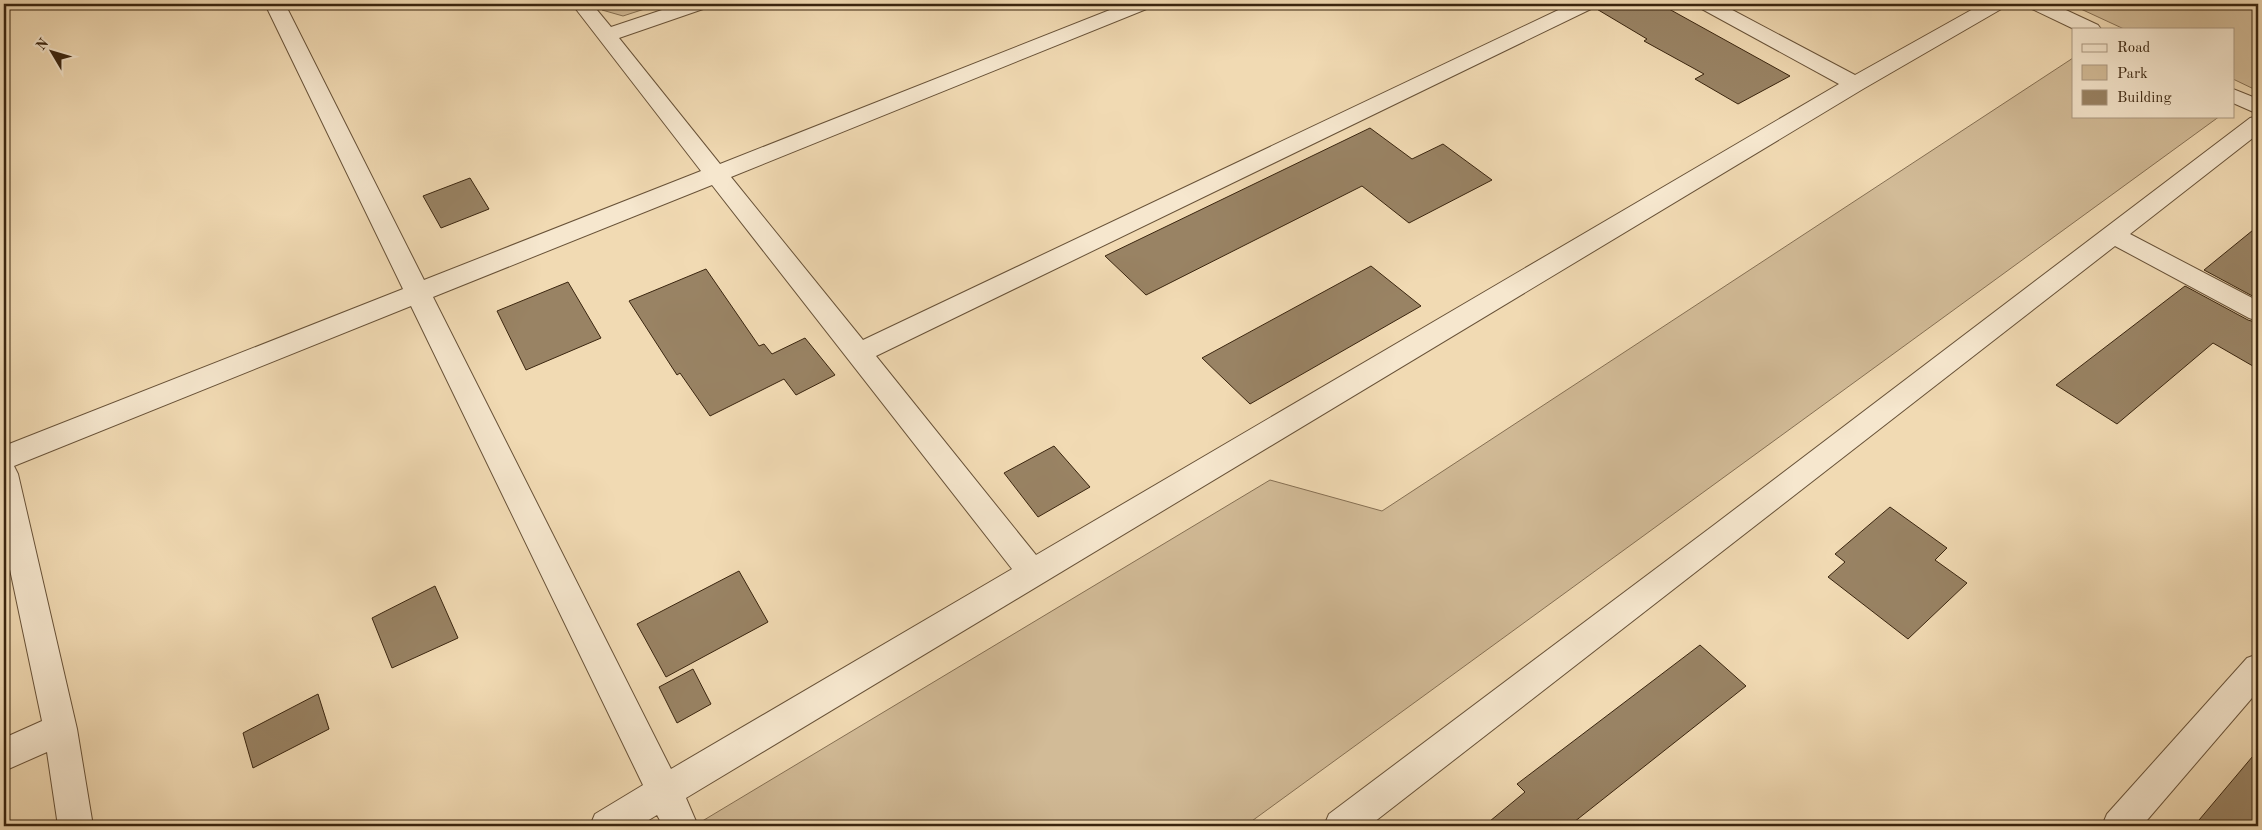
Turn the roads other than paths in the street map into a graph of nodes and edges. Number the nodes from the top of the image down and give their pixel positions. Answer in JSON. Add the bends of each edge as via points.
{"nodes":[{"id":1,"x":274,"y":4,"type":"edge"},
{"id":2,"x":582,"y":4,"type":"edge"},
{"id":3,"x":699,"y":4,"type":"edge"},
{"id":4,"x":1142,"y":4,"type":"edge"},
{"id":5,"x":1586,"y":4,"type":"edge"},
{"id":6,"x":1707,"y":4,"type":"edge"},
{"id":7,"x":1996,"y":4,"type":"edge"},
{"id":8,"x":2037,"y":4,"type":"edge"},
{"id":9,"x":2089,"y":28,"type":"edge"},
{"id":10,"x":607,"y":35,"type":"junction"},
{"id":11,"x":1855,"y":84,"type":"junction"},
{"id":12,"x":2234,"y":96,"type":"edge"},
{"id":13,"x":2258,"y":107,"type":"edge"},
{"id":14,"x":2258,"y":123,"type":"edge"},
{"id":15,"x":714,"y":173,"type":"junction"},
{"id":16,"x":2114,"y":235,"type":"junction"},
{"id":17,"x":416,"y":292,"type":"junction"},
{"id":18,"x":2258,"y":312,"type":"edge"},
{"id":19,"x":859,"y":353,"type":"junction"},
{"id":20,"x":4,"y":458,"type":"edge"},
{"id":21,"x":4,"y":474,"type":"edge"},
{"id":22,"x":1033,"y":573,"type":"junction"},
{"id":23,"x":2258,"y":668,"type":"edge"},
{"id":24,"x":60,"y":728,"type":"junction"},
{"id":25,"x":4,"y":755,"type":"edge"},
{"id":26,"x":664,"y":792,"type":"junction"},
{"id":27,"x":74,"y":826,"type":"edge"},
{"id":28,"x":607,"y":826,"type":"edge"},
{"id":29,"x":681,"y":826,"type":"edge"},
{"id":30,"x":1341,"y":826,"type":"edge"},
{"id":31,"x":2119,"y":826,"type":"edge"}],
"edges":[{"from":1,"to":17,"type":"street"},
{"from":2,"to":10,"type":"street"},
{"from":3,"to":10,"type":"street"},
{"from":4,"to":15,"type":"street"},
{"from":5,"to":19,"type":"street"},
{"from":6,"to":11,"type":"street"},
{"from":7,"to":11,"type":"street"},
{"from":8,"to":9,"type":"street"},
{"from":10,"to":15,"type":"street"},
{"from":11,"to":22,"type":"street"},
{"from":12,"to":13,"type":"street"},
{"from":14,"to":16,"type":"street"},
{"from":15,"to":17,"type":"street"},
{"from":15,"to":19,"type":"street"},
{"from":16,"to":18,"type":"street"},
{"from":16,"to":30,"type":"street"},
{"from":17,"to":20,"type":"street"},
{"from":17,"to":26,"type":"street"},
{"from":19,"to":22,"type":"street"},
{"from":21,"to":24,"type":"street"},
{"from":22,"to":26,"type":"street"},
{"from":23,"to":31,"type":"street"},
{"from":24,"to":25,"type":"street"},
{"from":24,"to":27,"type":"street"},
{"from":26,"to":28,"type":"street"},
{"from":26,"to":29,"type":"street"}]}
